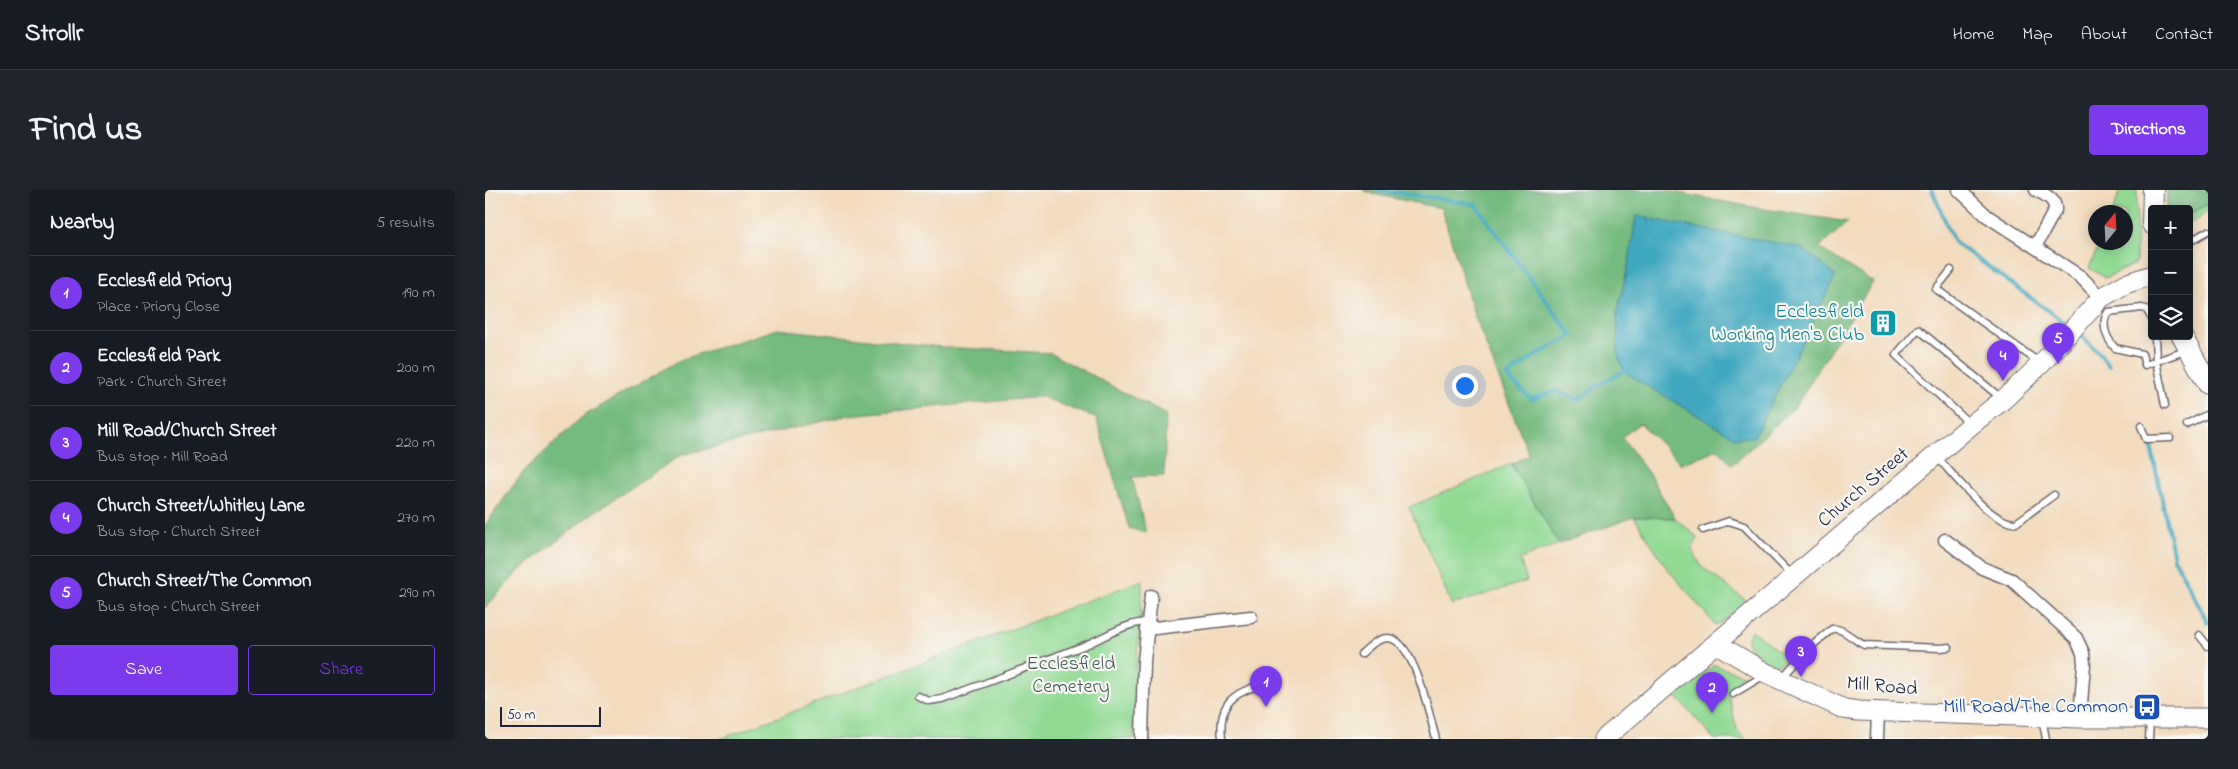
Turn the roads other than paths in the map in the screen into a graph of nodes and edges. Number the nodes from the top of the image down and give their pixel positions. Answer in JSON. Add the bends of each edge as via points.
{"nodes":[{"id":1,"x":1959,"y":190,"type":"edge"},
{"id":2,"x":2037,"y":190,"type":"edge"},
{"id":3,"x":2153,"y":190,"type":"edge"},
{"id":4,"x":2153,"y":205,"type":"edge"},
{"id":5,"x":2208,"y":231,"type":"edge"},
{"id":6,"x":2193,"y":240,"type":"edge"},
{"id":7,"x":2035,"y":247,"type":"junction"},
{"id":8,"x":1951,"y":270,"type":"dead end"},
{"id":9,"x":2148,"y":276,"type":"edge"},
{"id":10,"x":2101,"y":298,"type":"junction"},
{"id":11,"x":2148,"y":312,"type":"edge"},
{"id":12,"x":2155,"y":340,"type":"edge"},
{"id":13,"x":2185,"y":343,"type":"edge"},
{"id":14,"x":2156,"y":361,"type":"junction"},
{"id":15,"x":2041,"y":364,"type":"junction"},
{"id":16,"x":2208,"y":384,"type":"edge"},
{"id":17,"x":2003,"y":400,"type":"junction"},
{"id":18,"x":2165,"y":405,"type":"dead end"},
{"id":19,"x":2208,"y":414,"type":"edge"},
{"id":20,"x":1971,"y":425,"type":"junction"},
{"id":21,"x":2187,"y":425,"type":"dead end"},
{"id":22,"x":2141,"y":426,"type":"dead end"},
{"id":23,"x":2171,"y":438,"type":"dead end"},
{"id":24,"x":1937,"y":456,"type":"junction"},
{"id":25,"x":2054,"y":495,"type":"dead end"},
{"id":26,"x":1703,"y":530,"type":"dead end"},
{"id":27,"x":1945,"y":540,"type":"dead end"},
{"id":28,"x":1793,"y":576,"type":"junction"},
{"id":29,"x":1151,"y":596,"type":"dead end"},
{"id":30,"x":1251,"y":617,"type":"dead end"},
{"id":31,"x":1147,"y":625,"type":"junction"},
{"id":32,"x":2199,"y":635,"type":"dead end"},
{"id":33,"x":1717,"y":644,"type":"junction"},
{"id":34,"x":2208,"y":646,"type":"edge"},
{"id":35,"x":1949,"y":647,"type":"dead end"},
{"id":36,"x":1361,"y":654,"type":"dead end"},
{"id":37,"x":1773,"y":677,"type":"junction"},
{"id":38,"x":1265,"y":683,"type":"dead end"},
{"id":39,"x":1733,"y":694,"type":"dead end"},
{"id":40,"x":918,"y":696,"type":"dead end"},
{"id":41,"x":1878,"y":712,"type":"junction"},
{"id":42,"x":2041,"y":717,"type":"junction"},
{"id":43,"x":2080,"y":718,"type":"junction"},
{"id":44,"x":2150,"y":718,"type":"junction"},
{"id":45,"x":2208,"y":718,"type":"edge"},
{"id":46,"x":1142,"y":739,"type":"edge"},
{"id":47,"x":1222,"y":739,"type":"edge"},
{"id":48,"x":1436,"y":739,"type":"edge"},
{"id":49,"x":1604,"y":739,"type":"edge"},
{"id":50,"x":1877,"y":739,"type":"edge"},
{"id":51,"x":2046,"y":739,"type":"edge"},
{"id":52,"x":2149,"y":739,"type":"edge"}],
"edges":[{"from":1,"to":7,"type":"street","via":[[1987,216]]},
{"from":2,"to":7,"type":"street","via":[[2052,200],[2055,210]]},
{"from":3,"to":4,"type":"main road"},
{"from":5,"to":6,"type":"lane"},
{"from":7,"to":10,"type":"street","via":[[2081,277]]},
{"from":8,"to":15,"type":"lane","via":[[1935,289]]},
{"from":9,"to":10,"type":"main road","name":"Church Street","via":[[2125,284]]},
{"from":10,"to":15,"type":"main road","name":"Church Street"},
{"from":11,"to":14,"type":"lane","via":[[2142,308],[2108,312],[2105,316],[2106,333],[2115,348],[2143,354],[2145,364]]},
{"from":12,"to":14,"type":"lane"},
{"from":13,"to":14,"type":"lane"},
{"from":13,"to":16,"type":"main road"},
{"from":14,"to":18,"type":"lane"},
{"from":15,"to":17,"type":"main road","name":"Church Street"},
{"from":17,"to":20,"type":"main road","name":"Church Street"},
{"from":17,"to":20,"type":"lane","via":[[1918,329],[1896,355]]},
{"from":19,"to":21,"type":"lane"},
{"from":20,"to":24,"type":"main road","name":"Church Street"},
{"from":22,"to":23,"type":"lane","via":[[2146,439]]},
{"from":24,"to":25,"type":"lane","via":[[1990,511],[2009,523],[2016,523]]},
{"from":24,"to":28,"type":"main road","name":"Church Street"},
{"from":26,"to":28,"type":"lane","via":[[1729,521],[1744,526]]},
{"from":27,"to":43,"type":"street","via":[[1982,568],[2012,580],[2076,638],[2084,664]]},
{"from":28,"to":33,"type":"main road","name":"Church Street"},
{"from":29,"to":31,"type":"street"},
{"from":30,"to":31,"type":"street"},
{"from":31,"to":40,"type":"lane","via":[[1135,622],[1109,636],[942,699],[929,701]]},
{"from":31,"to":46,"type":"street"},
{"from":32,"to":34,"type":"lane"},
{"from":33,"to":37,"type":"main road","name":"Mill Road"},
{"from":33,"to":49,"type":"main road","name":"Church Street"},
{"from":35,"to":37,"type":"lane","via":[[1865,645],[1842,629],[1832,629]]},
{"from":36,"to":48,"type":"lane","via":[[1375,641],[1388,638],[1398,642],[1411,658]]},
{"from":37,"to":39,"type":"lane"},
{"from":37,"to":41,"type":"main road","name":"Mill Road","via":[[1844,709]]},
{"from":38,"to":47,"type":"lane","via":[[1235,695],[1225,706],[1220,721]]},
{"from":41,"to":42,"type":"main road","name":"Mill Road"},
{"from":41,"to":50,"type":"street"},
{"from":42,"to":43,"type":"main road","name":"Mill Road"},
{"from":42,"to":51,"type":"lane"},
{"from":43,"to":44,"type":"main road","name":"Mill Road"},
{"from":44,"to":45,"type":"main road","name":"Mill Road"},
{"from":44,"to":52,"type":"lane"}]}
